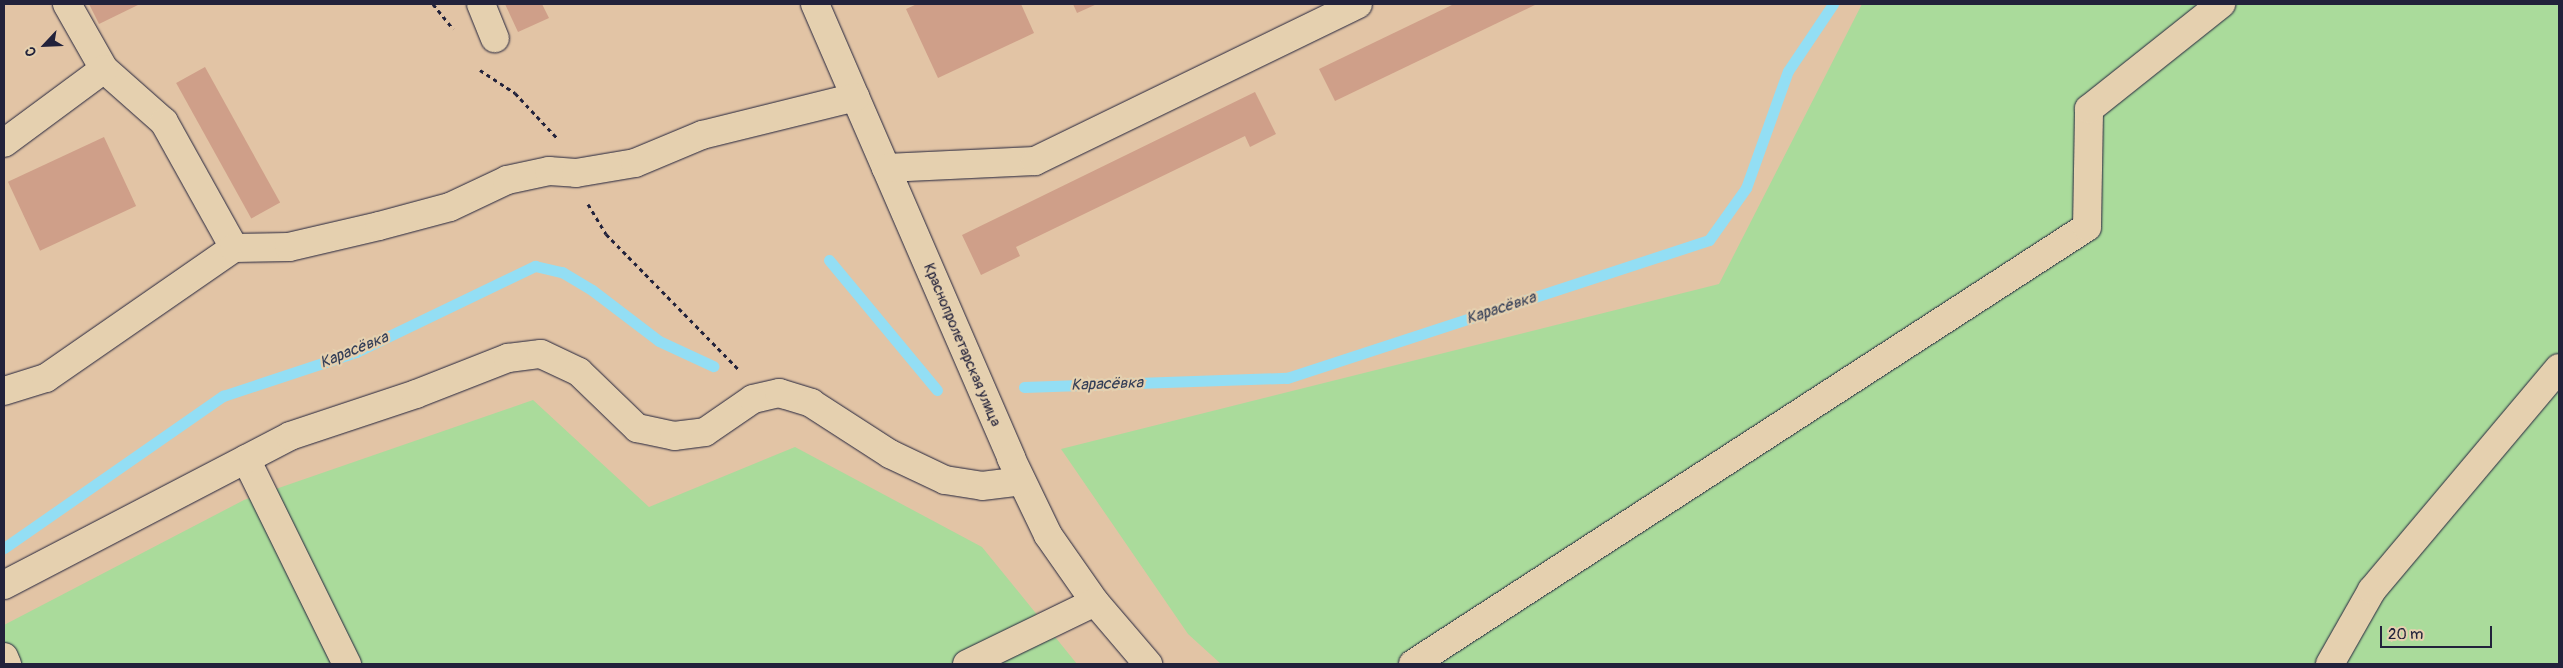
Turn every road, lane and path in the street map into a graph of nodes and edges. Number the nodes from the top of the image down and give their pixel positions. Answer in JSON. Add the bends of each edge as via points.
{"nodes":[{"id":1,"x":67,"y":4,"type":"edge"},
{"id":2,"x":481,"y":4,"type":"edge"},
{"id":3,"x":815,"y":4,"type":"edge"},
{"id":4,"x":1358,"y":4,"type":"edge"},
{"id":5,"x":2221,"y":4,"type":"edge"},
{"id":6,"x":495,"y":38,"type":"dead end"},
{"id":7,"x":104,"y":68,"type":"junction"},
{"id":8,"x":855,"y":97,"type":"junction"},
{"id":9,"x":4,"y":143,"type":"edge"},
{"id":10,"x":886,"y":168,"type":"junction"},
{"id":11,"x":234,"y":248,"type":"junction"},
{"id":12,"x":2559,"y":368,"type":"edge"},
{"id":13,"x":4,"y":391,"type":"edge"},
{"id":14,"x":246,"y":459,"type":"junction"},
{"id":15,"x":1021,"y":481,"type":"junction"},
{"id":16,"x":4,"y":584,"type":"edge"},
{"id":17,"x":1095,"y":602,"type":"junction"},
{"id":18,"x":4,"y":657,"type":"edge"},
{"id":19,"x":7,"y":664,"type":"edge"},
{"id":20,"x":347,"y":664,"type":"edge"},
{"id":21,"x":967,"y":664,"type":"edge"},
{"id":22,"x":1148,"y":664,"type":"edge"},
{"id":23,"x":1413,"y":664,"type":"edge"},
{"id":24,"x":2330,"y":664,"type":"edge"}],
"edges":[{"from":1,"to":7,"type":"street"},
{"from":2,"to":6,"type":"street"},
{"from":3,"to":8,"type":"street","name":"Краснопролетарская улица"},
{"from":4,"to":10,"type":"street","via":[[1035,161]]},
{"from":5,"to":23,"type":"street","via":[[2090,109],[2087,227]]},
{"from":7,"to":9,"type":"street"},
{"from":7,"to":11,"type":"street","via":[[164,122]]},
{"from":8,"to":10,"type":"street","name":"Краснопролетарская улица"},
{"from":8,"to":11,"type":"street","via":[[702,135],[635,163],[576,173],[550,171],[507,180],[450,207],[379,226],[289,247]]},
{"from":10,"to":15,"type":"street","name":"Краснопролетарская улица"},
{"from":11,"to":13,"type":"street","via":[[46,378]]},
{"from":12,"to":24,"type":"street","via":[[2372,590]]},
{"from":14,"to":15,"type":"street","via":[[331,420],[416,394],[508,358],[541,354],[579,372],[637,428],[674,436],[705,432],[753,399],[778,393],[811,403],[890,454],[946,480],[982,486]]},
{"from":14,"to":16,"type":"street"},
{"from":14,"to":20,"type":"street"},
{"from":15,"to":17,"type":"street","name":"Краснопролетарская улица","via":[[1048,535]]},
{"from":17,"to":21,"type":"street"},
{"from":17,"to":22,"type":"street","name":"Краснопролетарская улица"},
{"from":18,"to":19,"type":"street"}]}
